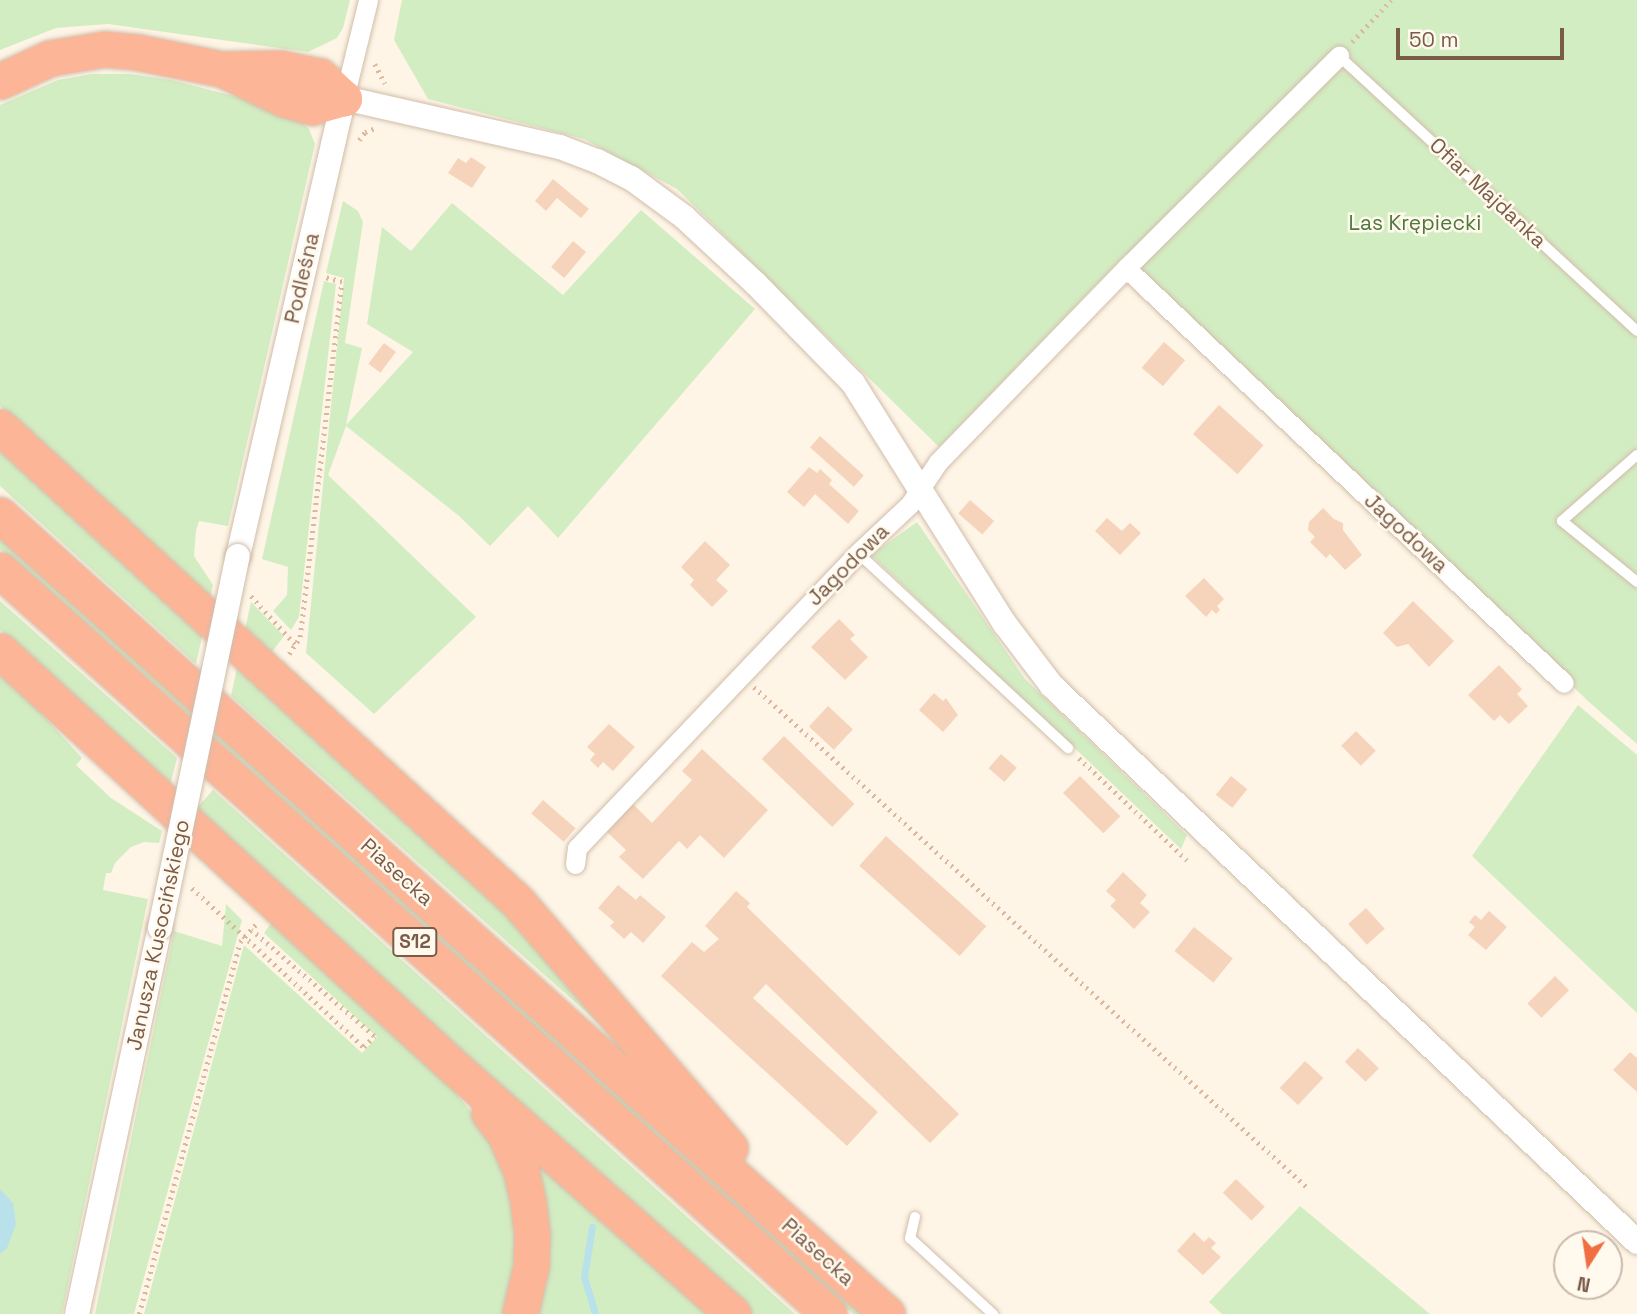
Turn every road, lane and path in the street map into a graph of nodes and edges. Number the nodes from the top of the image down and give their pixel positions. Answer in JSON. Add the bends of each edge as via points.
{"nodes":[{"id":1,"x":368,"y":0,"type":"edge"},
{"id":2,"x":1391,"y":0,"type":"edge"},
{"id":3,"x":373,"y":52,"type":"dead end"},
{"id":4,"x":1339,"y":55,"type":"junction"},
{"id":5,"x":0,"y":81,"type":"edge"},
{"id":6,"x":393,"y":91,"type":"dead end"},
{"id":7,"x":344,"y":98,"type":"junction"},
{"id":8,"x":384,"y":124,"type":"dead end"},
{"id":9,"x":351,"y":150,"type":"dead end"},
{"id":10,"x":1126,"y":268,"type":"junction"},
{"id":11,"x":319,"y":276,"type":"dead end"},
{"id":12,"x":1637,"y":331,"type":"edge"},
{"id":13,"x":0,"y":427,"type":"edge"},
{"id":14,"x":1637,"y":456,"type":"edge"},
{"id":15,"x":920,"y":489,"type":"junction"},
{"id":16,"x":0,"y":515,"type":"edge"},
{"id":17,"x":858,"y":553,"type":"junction"},
{"id":18,"x":238,"y":556,"type":"joint"},
{"id":19,"x":0,"y":570,"type":"edge"},
{"id":20,"x":1637,"y":582,"type":"edge"},
{"id":21,"x":249,"y":594,"type":"dead end"},
{"id":22,"x":0,"y":650,"type":"edge"},
{"id":23,"x":741,"y":675,"type":"junction"},
{"id":24,"x":1564,"y":683,"type":"dead end"},
{"id":25,"x":1068,"y":748,"type":"joint"},
{"id":26,"x":1188,"y":861,"type":"dead end"},
{"id":27,"x":575,"y":864,"type":"dead end"},
{"id":28,"x":188,"y":883,"type":"dead end"},
{"id":29,"x":251,"y":930,"type":"dead end"},
{"id":30,"x":240,"y":942,"type":"dead end"},
{"id":31,"x":455,"y":1068,"type":"junction"},
{"id":32,"x":1308,"y":1188,"type":"dead end"},
{"id":33,"x":915,"y":1217,"type":"dead end"},
{"id":34,"x":1637,"y":1242,"type":"edge"},
{"id":35,"x":810,"y":1245,"type":"junction"},
{"id":36,"x":77,"y":1314,"type":"edge"},
{"id":37,"x":139,"y":1314,"type":"edge"},
{"id":38,"x":520,"y":1314,"type":"edge"},
{"id":39,"x":733,"y":1314,"type":"edge"},
{"id":40,"x":829,"y":1314,"type":"edge"},
{"id":41,"x":887,"y":1314,"type":"edge"},
{"id":42,"x":993,"y":1314,"type":"edge"}],
"edges":[{"from":1,"to":7,"type":"street","name":"Podleśna"},
{"from":2,"to":4,"type":"path"},
{"from":3,"to":6,"type":"path","via":[[377,71]]},
{"from":4,"to":10,"type":"street","name":"Jagodowa"},
{"from":4,"to":12,"type":"lane","name":"Ofiar Majdanka"},
{"from":5,"to":7,"type":"highway","via":[[50,58],[104,49],[222,69],[281,68],[320,76]]},
{"from":7,"to":15,"type":"street","via":[[560,147],[597,161],[655,194],[756,284],[844,373]]},
{"from":7,"to":18,"type":"street","name":"Podleśna"},
{"from":8,"to":9,"type":"path","via":[[365,132]]},
{"from":10,"to":15,"type":"street","name":"Jagodowa","via":[[938,462]]},
{"from":10,"to":24,"type":"street","name":"Jagodowa"},
{"from":11,"to":21,"type":"path","via":[[342,282],[300,637],[295,644]]},
{"from":13,"to":35,"type":"highway","via":[[517,901],[641,1041]]},
{"from":14,"to":20,"type":"lane","via":[[1562,521]]},
{"from":15,"to":17,"type":"street","name":"Jagodowa"},
{"from":15,"to":34,"type":"street","via":[[1005,624],[1052,686]]},
{"from":16,"to":35,"type":"highway","name":"Piasecka","number":"S12"},
{"from":17,"to":23,"type":"street","name":"Jagodowa"},
{"from":17,"to":25,"type":"lane"},
{"from":18,"to":36,"type":"street","name":"Janusza Kusocińskiego","bridge":true},
{"from":19,"to":40,"type":"highway","name":"Piasecka","number":"S12"},
{"from":22,"to":31,"type":"highway"},
{"from":23,"to":27,"type":"street","name":"Jagodowa","via":[[577,848]]},
{"from":23,"to":32,"type":"path"},
{"from":25,"to":26,"type":"path"},
{"from":28,"to":29,"type":"path","bridge":true,"via":[[364,1047],[374,1036]]},
{"from":30,"to":37,"type":"path"},
{"from":31,"to":38,"type":"highway","via":[[505,1134],[521,1171],[532,1234],[531,1266]]},
{"from":31,"to":39,"type":"highway"},
{"from":33,"to":42,"type":"lane","via":[[911,1238]]},
{"from":35,"to":41,"type":"highway","name":"Piasecka","number":"S12"}]}
